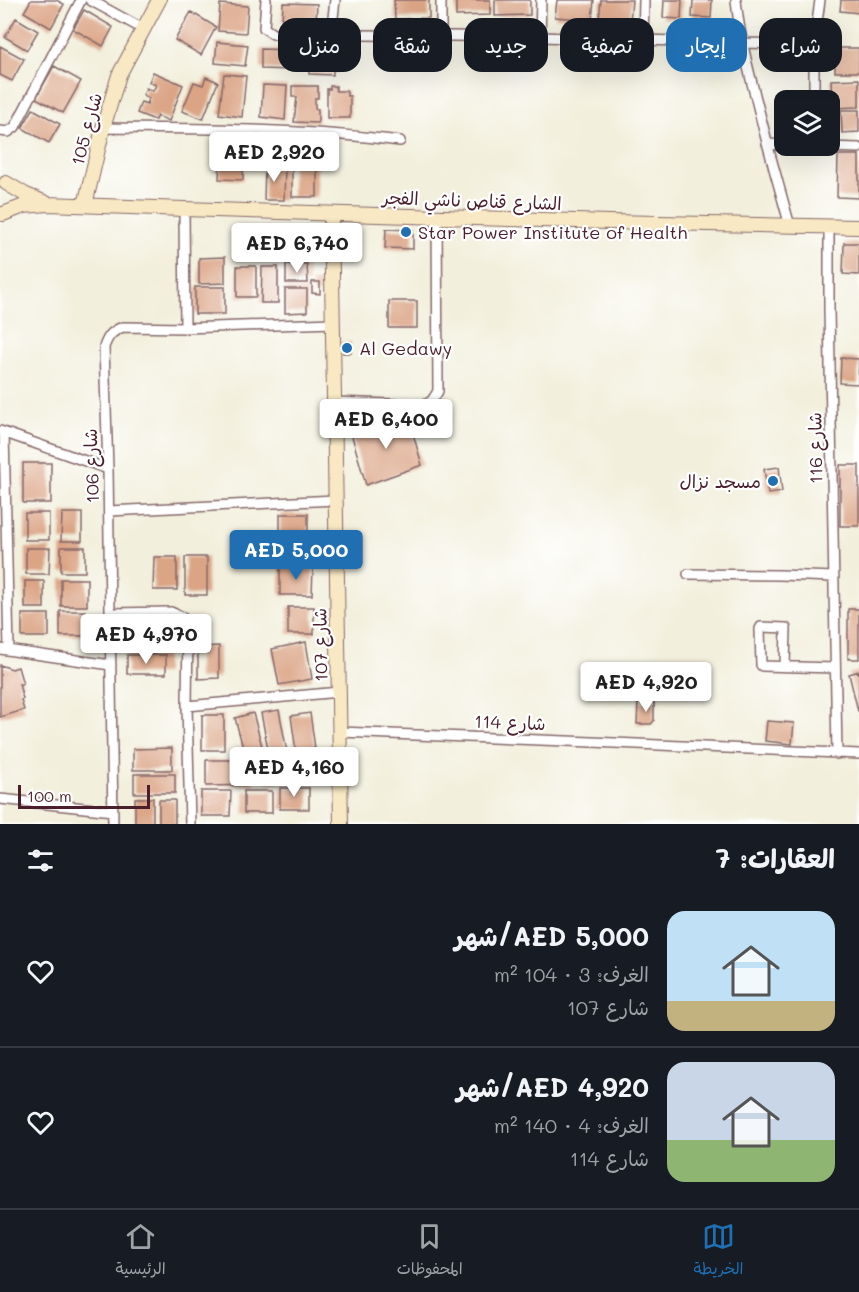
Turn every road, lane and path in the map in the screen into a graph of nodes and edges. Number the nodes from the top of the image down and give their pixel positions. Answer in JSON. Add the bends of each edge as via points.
{"nodes":[{"id":1,"x":81,"y":0,"type":"edge"},
{"id":2,"x":90,"y":0,"type":"edge"},
{"id":3,"x":159,"y":0,"type":"edge"},
{"id":4,"x":266,"y":0,"type":"edge"},
{"id":5,"x":335,"y":0,"type":"edge"},
{"id":6,"x":441,"y":0,"type":"edge"},
{"id":7,"x":542,"y":0,"type":"edge"},
{"id":8,"x":644,"y":0,"type":"edge"},
{"id":9,"x":736,"y":0,"type":"edge"},
{"id":10,"x":820,"y":0,"type":"edge"},
{"id":11,"x":333,"y":18,"type":"edge"},
{"id":12,"x":441,"y":18,"type":"edge"},
{"id":13,"x":541,"y":18,"type":"edge"},
{"id":14,"x":644,"y":18,"type":"edge"},
{"id":15,"x":738,"y":18,"type":"edge"},
{"id":16,"x":818,"y":18,"type":"edge"},
{"id":17,"x":143,"y":29,"type":"junction"},
{"id":18,"x":278,"y":34,"type":"edge"},
{"id":19,"x":747,"y":65,"type":"edge"},
{"id":20,"x":814,"y":72,"type":"edge"},
{"id":21,"x":814,"y":90,"type":"edge"},
{"id":22,"x":103,"y":128,"type":"junction"},
{"id":23,"x":0,"y":131,"type":"edge"},
{"id":24,"x":400,"y":141,"type":"dead end"},
{"id":25,"x":766,"y":144,"type":"junction"},
{"id":26,"x":774,"y":144,"type":"edge"},
{"id":27,"x":840,"y":147,"type":"edge"},
{"id":28,"x":859,"y":148,"type":"edge"},
{"id":29,"x":3,"y":180,"type":"edge"},
{"id":30,"x":48,"y":204,"type":"junction"},
{"id":31,"x":85,"y":206,"type":"junction"},
{"id":32,"x":184,"y":209,"type":"junction"},
{"id":33,"x":331,"y":214,"type":"junction"},
{"id":34,"x":1,"y":215,"type":"edge"},
{"id":35,"x":436,"y":216,"type":"junction"},
{"id":36,"x":790,"y":226,"type":"junction"},
{"id":37,"x":829,"y":227,"type":"junction"},
{"id":38,"x":859,"y":227,"type":"edge"},
{"id":39,"x":333,"y":323,"type":"junction"},
{"id":40,"x":185,"y":328,"type":"junction"},
{"id":41,"x":334,"y":402,"type":"junction"},
{"id":42,"x":2,"y":432,"type":"edge"},
{"id":43,"x":108,"y":469,"type":"junction"},
{"id":44,"x":336,"y":500,"type":"junction"},
{"id":45,"x":109,"y":511,"type":"junction"},
{"id":46,"x":688,"y":574,"type":"dead end"},
{"id":47,"x":834,"y":577,"type":"junction"},
{"id":48,"x":111,"y":613,"type":"junction"},
{"id":49,"x":4,"y":650,"type":"edge"},
{"id":50,"x":111,"y":665,"type":"junction"},
{"id":51,"x":785,"y":666,"type":"junction"},
{"id":52,"x":835,"y":668,"type":"junction"},
{"id":53,"x":339,"y":692,"type":"junction"},
{"id":54,"x":187,"y":706,"type":"junction"},
{"id":55,"x":339,"y":732,"type":"junction"},
{"id":56,"x":837,"y":754,"type":"junction"},
{"id":57,"x":859,"y":754,"type":"edge"},
{"id":58,"x":0,"y":799,"type":"edge"},
{"id":59,"x":113,"y":811,"type":"junction"},
{"id":60,"x":113,"y":824,"type":"edge"},
{"id":61,"x":190,"y":824,"type":"edge"},
{"id":62,"x":341,"y":824,"type":"edge"}],
"edges":[{"from":1,"to":23,"type":"street","via":[[15,127],[8,132]]},
{"from":2,"to":17,"type":"street"},
{"from":3,"to":17,"type":"street","name":"شارع 105"},
{"from":4,"to":18,"type":"street","via":[[264,28]]},
{"from":5,"to":11,"type":"street"},
{"from":6,"to":12,"type":"street"},
{"from":7,"to":13,"type":"street"},
{"from":8,"to":14,"type":"street"},
{"from":9,"to":15,"type":"street"},
{"from":10,"to":16,"type":"street"},
{"from":17,"to":22,"type":"street","name":"شارع 105","via":[[119,75]]},
{"from":19,"to":25,"type":"street"},
{"from":20,"to":21,"type":"street"},
{"from":22,"to":24,"type":"street","via":[[291,131]]},
{"from":22,"to":31,"type":"street","name":"شارع 105"},
{"from":25,"to":26,"type":"street"},
{"from":25,"to":36,"type":"street"},
{"from":27,"to":28,"type":"street"},
{"from":29,"to":30,"type":"street","name":"الشارع قناص ناشي الفجر"},
{"from":29,"to":34,"type":"street","via":[[11,196]]},
{"from":30,"to":31,"type":"street","name":"الشارع قناص ناشي الفجر"},
{"from":30,"to":34,"type":"street","name":"الشارع قناص ناشي الفجر","via":[[24,206]]},
{"from":31,"to":32,"type":"street","name":"الشارع قناص ناشي الفجر"},
{"from":32,"to":33,"type":"street","name":"الشارع قناص ناشي الفجر"},
{"from":32,"to":40,"type":"street"},
{"from":33,"to":35,"type":"street","name":"الشارع قناص ناشي الفجر"},
{"from":33,"to":39,"type":"street","name":"شارع 107"},
{"from":35,"to":36,"type":"street","name":"الشارع قناص ناشي الفجر"},
{"from":35,"to":41,"type":"street","via":[[438,391],[434,400],[427,405]]},
{"from":36,"to":37,"type":"street","name":"الشارع قناص ناشي الفجر"},
{"from":37,"to":38,"type":"street","name":"الشارع قناص ناشي الفجر"},
{"from":37,"to":47,"type":"street","name":"شارع 116"},
{"from":39,"to":40,"type":"street","name":"شارع 106"},
{"from":39,"to":41,"type":"street","name":"شارع 107"},
{"from":40,"to":43,"type":"street","name":"شارع 106","via":[[123,327],[108,338],[104,347]]},
{"from":41,"to":44,"type":"street","name":"شارع 107"},
{"from":42,"to":43,"type":"street"},
{"from":42,"to":49,"type":"street"},
{"from":43,"to":45,"type":"street","name":"شارع 106"},
{"from":44,"to":45,"type":"street"},
{"from":44,"to":53,"type":"street","name":"شارع 107"},
{"from":45,"to":48,"type":"street","name":"شارع 106"},
{"from":46,"to":47,"type":"street"},
{"from":47,"to":52,"type":"street","name":"شارع 116"},
{"from":48,"to":50,"type":"street","name":"شارع 106"},
{"from":48,"to":54,"type":"street","via":[[171,612],[182,617],[188,627]]},
{"from":49,"to":50,"type":"street"},
{"from":50,"to":59,"type":"street","name":"شارع 106"},
{"from":51,"to":51,"type":"street","via":[[760,665],[761,627],[786,628]]},
{"from":51,"to":52,"type":"street"},
{"from":52,"to":56,"type":"street","name":"شارع 116"},
{"from":53,"to":54,"type":"street"},
{"from":53,"to":55,"type":"street","name":"شارع 107"},
{"from":54,"to":61,"type":"street"},
{"from":55,"to":56,"type":"street","name":"شارع 114"},
{"from":55,"to":62,"type":"street","name":"شارع 107"},
{"from":56,"to":57,"type":"street","name":"شارع 114"},
{"from":58,"to":59,"type":"street"},
{"from":59,"to":60,"type":"street","name":"شارع 106"}]}
